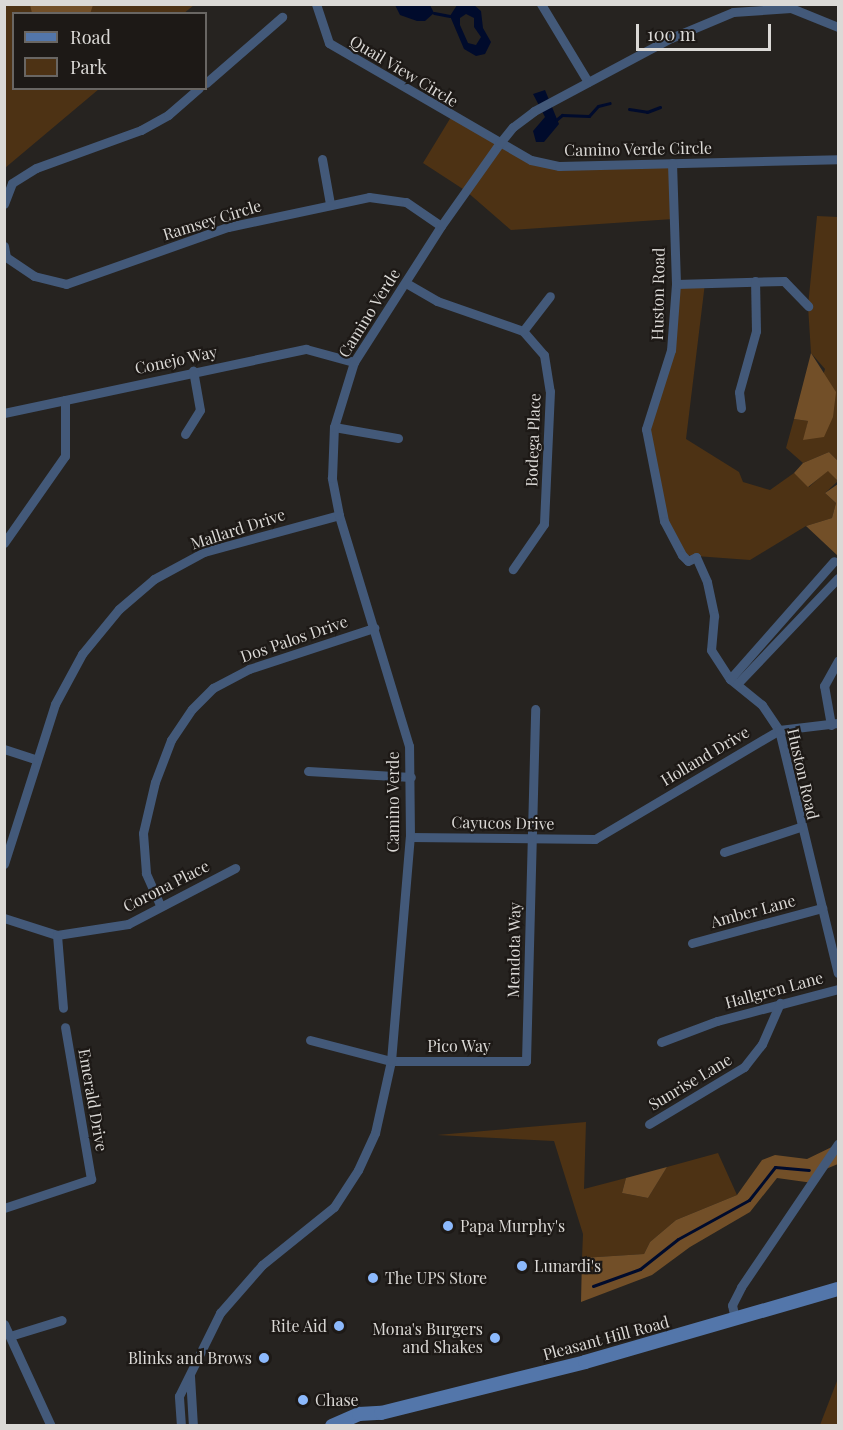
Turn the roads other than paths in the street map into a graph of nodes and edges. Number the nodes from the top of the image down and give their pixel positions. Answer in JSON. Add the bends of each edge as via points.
{"nodes":[{"id":1,"x":316,"y":4,"type":"edge"},
{"id":2,"x":541,"y":4,"type":"edge"},
{"id":3,"x":282,"y":17,"type":"dead end"},
{"id":4,"x":838,"y":27,"type":"edge"},
{"id":5,"x":207,"y":82,"type":"edge"},
{"id":6,"x":588,"y":82,"type":"junction"},
{"id":7,"x":197,"y":90,"type":"edge"},
{"id":8,"x":499,"y":144,"type":"junction"},
{"id":9,"x":322,"y":159,"type":"dead end"},
{"id":10,"x":838,"y":159,"type":"edge"},
{"id":11,"x":672,"y":164,"type":"junction"},
{"id":12,"x":4,"y":204,"type":"edge"},
{"id":13,"x":330,"y":204,"type":"junction"},
{"id":14,"x":441,"y":225,"type":"junction"},
{"id":15,"x":4,"y":246,"type":"edge"},
{"id":16,"x":5,"y":258,"type":"edge"},
{"id":17,"x":755,"y":281,"type":"junction"},
{"id":18,"x":406,"y":283,"type":"junction"},
{"id":19,"x":676,"y":284,"type":"junction"},
{"id":20,"x":550,"y":296,"type":"dead end"},
{"id":21,"x":808,"y":306,"type":"dead end"},
{"id":22,"x":523,"y":331,"type":"junction"},
{"id":23,"x":354,"y":362,"type":"junction"},
{"id":24,"x":193,"y":371,"type":"junction"},
{"id":25,"x":65,"y":400,"type":"junction"},
{"id":26,"x":741,"y":408,"type":"dead end"},
{"id":27,"x":4,"y":413,"type":"edge"},
{"id":28,"x":334,"y":427,"type":"junction"},
{"id":29,"x":185,"y":434,"type":"dead end"},
{"id":30,"x":398,"y":438,"type":"dead end"},
{"id":31,"x":339,"y":515,"type":"junction"},
{"id":32,"x":4,"y":543,"type":"edge"},
{"id":33,"x":834,"y":561,"type":"dead end"},
{"id":34,"x":513,"y":569,"type":"dead end"},
{"id":35,"x":838,"y":578,"type":"edge"},
{"id":36,"x":374,"y":627,"type":"junction"},
{"id":37,"x":838,"y":661,"type":"edge"},
{"id":38,"x":733,"y":682,"type":"junction"},
{"id":39,"x":535,"y":709,"type":"dead end"},
{"id":40,"x":835,"y":724,"type":"edge"},
{"id":41,"x":779,"y":730,"type":"junction"},
{"id":42,"x":4,"y":749,"type":"edge"},
{"id":43,"x":35,"y":759,"type":"junction"},
{"id":44,"x":308,"y":771,"type":"dead end"},
{"id":45,"x":411,"y":777,"type":"junction"},
{"id":46,"x":800,"y":827,"type":"junction"},
{"id":47,"x":410,"y":837,"type":"junction"},
{"id":48,"x":531,"y":838,"type":"junction"},
{"id":49,"x":596,"y":839,"type":"joint"},
{"id":50,"x":724,"y":852,"type":"dead end"},
{"id":51,"x":4,"y":864,"type":"edge"},
{"id":52,"x":235,"y":868,"type":"dead end"},
{"id":53,"x":160,"y":905,"type":"junction"},
{"id":54,"x":822,"y":908,"type":"junction"},
{"id":55,"x":4,"y":918,"type":"edge"},
{"id":56,"x":838,"y":920,"type":"edge"},
{"id":57,"x":827,"y":923,"type":"junction"},
{"id":58,"x":57,"y":934,"type":"junction"},
{"id":59,"x":692,"y":943,"type":"dead end"},
{"id":60,"x":838,"y":974,"type":"edge"},
{"id":61,"x":838,"y":988,"type":"edge"},
{"id":62,"x":780,"y":1003,"type":"junction"},
{"id":63,"x":63,"y":1008,"type":"dead end"},
{"id":64,"x":65,"y":1027,"type":"dead end"},
{"id":65,"x":310,"y":1040,"type":"dead end"},
{"id":66,"x":661,"y":1042,"type":"dead end"},
{"id":67,"x":391,"y":1061,"type":"junction"},
{"id":68,"x":526,"y":1061,"type":"joint"},
{"id":69,"x":649,"y":1124,"type":"dead end"},
{"id":70,"x":838,"y":1144,"type":"edge"},
{"id":71,"x":4,"y":1208,"type":"edge"},
{"id":72,"x":838,"y":1289,"type":"edge"},
{"id":73,"x":735,"y":1319,"type":"junction"},
{"id":74,"x":62,"y":1320,"type":"dead end"},
{"id":75,"x":4,"y":1324,"type":"edge"},
{"id":76,"x":10,"y":1336,"type":"junction"},
{"id":77,"x":190,"y":1376,"type":"junction"},
{"id":78,"x":381,"y":1413,"type":"junction"},
{"id":79,"x":51,"y":1425,"type":"edge"},
{"id":80,"x":181,"y":1425,"type":"edge"},
{"id":81,"x":194,"y":1425,"type":"edge"},
{"id":82,"x":332,"y":1425,"type":"edge"},
{"id":83,"x":367,"y":1425,"type":"edge"}],
"edges":[{"from":1,"to":8,"type":"street","name":"Quail View Circle","via":[[329,43]]},
{"from":2,"to":6,"type":"street"},
{"from":3,"to":5,"type":"street"},
{"from":4,"to":6,"type":"street","via":[[791,8],[733,12],[671,38]]},
{"from":6,"to":8,"type":"street","via":[[534,111]]},
{"from":7,"to":12,"type":"street","via":[[168,116],[141,130],[36,168],[12,183]]},
{"from":8,"to":11,"type":"street","name":"Camino Verde Circle","via":[[531,160],[559,166]]},
{"from":8,"to":14,"type":"street","name":"Camino Verde"},
{"from":9,"to":13,"type":"street"},
{"from":10,"to":11,"type":"street","name":"Camino Verde Circle"},
{"from":11,"to":19,"type":"street","name":"Huston Road"},
{"from":13,"to":14,"type":"street","name":"Ramsey Circle","via":[[369,197],[406,202]]},
{"from":13,"to":16,"type":"street","name":"Ramsey Circle","via":[[228,228],[66,284],[34,276]]},
{"from":14,"to":18,"type":"street","name":"Camino Verde"},
{"from":15,"to":16,"type":"street","name":"Ramsey Circle"},
{"from":17,"to":19,"type":"street"},
{"from":17,"to":21,"type":"street","via":[[784,281]]},
{"from":17,"to":26,"type":"street","via":[[756,331],[739,392]]},
{"from":18,"to":22,"type":"street","name":"Bodega Place","via":[[437,301]]},
{"from":18,"to":23,"type":"street","name":"Camino Verde"},
{"from":19,"to":38,"type":"street","name":"Huston Road","via":[[671,350],[646,429],[664,521],[682,555],[688,561],[696,557],[707,582],[714,616],[711,650]]},
{"from":20,"to":22,"type":"street"},
{"from":22,"to":34,"type":"street","name":"Bodega Place","via":[[544,355],[550,391],[544,524]]},
{"from":23,"to":24,"type":"street","name":"Conejo Way","via":[[306,349]]},
{"from":23,"to":28,"type":"street","name":"Camino Verde"},
{"from":24,"to":25,"type":"street","name":"Conejo Way"},
{"from":24,"to":29,"type":"street","via":[[200,410]]},
{"from":25,"to":27,"type":"street","name":"Conejo Way"},
{"from":25,"to":32,"type":"street","via":[[66,456]]},
{"from":28,"to":30,"type":"street"},
{"from":28,"to":31,"type":"street","name":"Camino Verde","via":[[332,478]]},
{"from":31,"to":36,"type":"street","name":"Camino Verde"},
{"from":31,"to":43,"type":"street","name":"Mallard Drive","via":[[204,552],[154,579],[119,609],[82,654],[55,704]]},
{"from":33,"to":38,"type":"street"},
{"from":35,"to":38,"type":"street"},
{"from":36,"to":45,"type":"street","name":"Camino Verde","via":[[410,746]]},
{"from":36,"to":53,"type":"street","name":"Dos Palos Drive","via":[[249,669],[213,688],[192,709],[171,741],[155,782],[143,833],[146,873]]},
{"from":37,"to":40,"type":"street","via":[[824,686]]},
{"from":38,"to":41,"type":"street","name":"Huston Road","via":[[762,705]]},
{"from":39,"to":48,"type":"street","name":"Mendota Way"},
{"from":40,"to":41,"type":"street","name":"Holland Drive"},
{"from":41,"to":46,"type":"street","name":"Huston Road"},
{"from":41,"to":49,"type":"street","name":"Holland Drive"},
{"from":42,"to":43,"type":"street"},
{"from":43,"to":51,"type":"street","name":"Mallard Drive"},
{"from":44,"to":45,"type":"street"},
{"from":45,"to":47,"type":"street","name":"Camino Verde"},
{"from":46,"to":50,"type":"street"},
{"from":46,"to":54,"type":"street","name":"Huston Road"},
{"from":47,"to":48,"type":"street","name":"Cayucos Drive"},
{"from":47,"to":67,"type":"street","name":"Camino Verde"},
{"from":48,"to":49,"type":"street","name":"Cayucos Drive"},
{"from":48,"to":68,"type":"street","name":"Mendota Way"},
{"from":52,"to":53,"type":"street","name":"Corona Place"},
{"from":53,"to":58,"type":"street","name":"Corona Place","via":[[128,924]]},
{"from":54,"to":57,"type":"street","name":"Huston Road"},
{"from":54,"to":59,"type":"street","name":"Amber Lane"},
{"from":55,"to":58,"type":"street","name":"Corona Place"},
{"from":56,"to":57,"type":"street"},
{"from":57,"to":60,"type":"street","name":"Huston Road"},
{"from":58,"to":63,"type":"street"},
{"from":61,"to":62,"type":"street","name":"Hallgren Lane"},
{"from":62,"to":66,"type":"street","name":"Hallgren Lane"},
{"from":62,"to":69,"type":"street","name":"Sunrise Lane","via":[[767,1036],[744,1067]]},
{"from":64,"to":71,"type":"street","name":"Emerald Drive","via":[[92,1179]]},
{"from":65,"to":67,"type":"street","name":"Pico Way"},
{"from":67,"to":68,"type":"street","name":"Pico Way"},
{"from":67,"to":77,"type":"street","name":"Camino Verde","via":[[375,1133],[350,1183],[334,1207],[262,1265],[220,1312]]},
{"from":70,"to":73,"type":"street","via":[[741,1287],[732,1305]]},
{"from":72,"to":73,"type":"main road","name":"Pleasant Hill Road"},
{"from":73,"to":78,"type":"main road","name":"Pleasant Hill Road","via":[[585,1362]]},
{"from":74,"to":76,"type":"street"},
{"from":75,"to":76,"type":"street"},
{"from":76,"to":79,"type":"street"},
{"from":77,"to":80,"type":"street","name":"Camino Verde","via":[[179,1396]]},
{"from":77,"to":81,"type":"street","name":"Camino Verde"},
{"from":78,"to":82,"type":"main road","name":"Pleasant Hill Road","via":[[359,1414]]},
{"from":78,"to":83,"type":"main road","name":"Pleasant Hill Road"}]}
